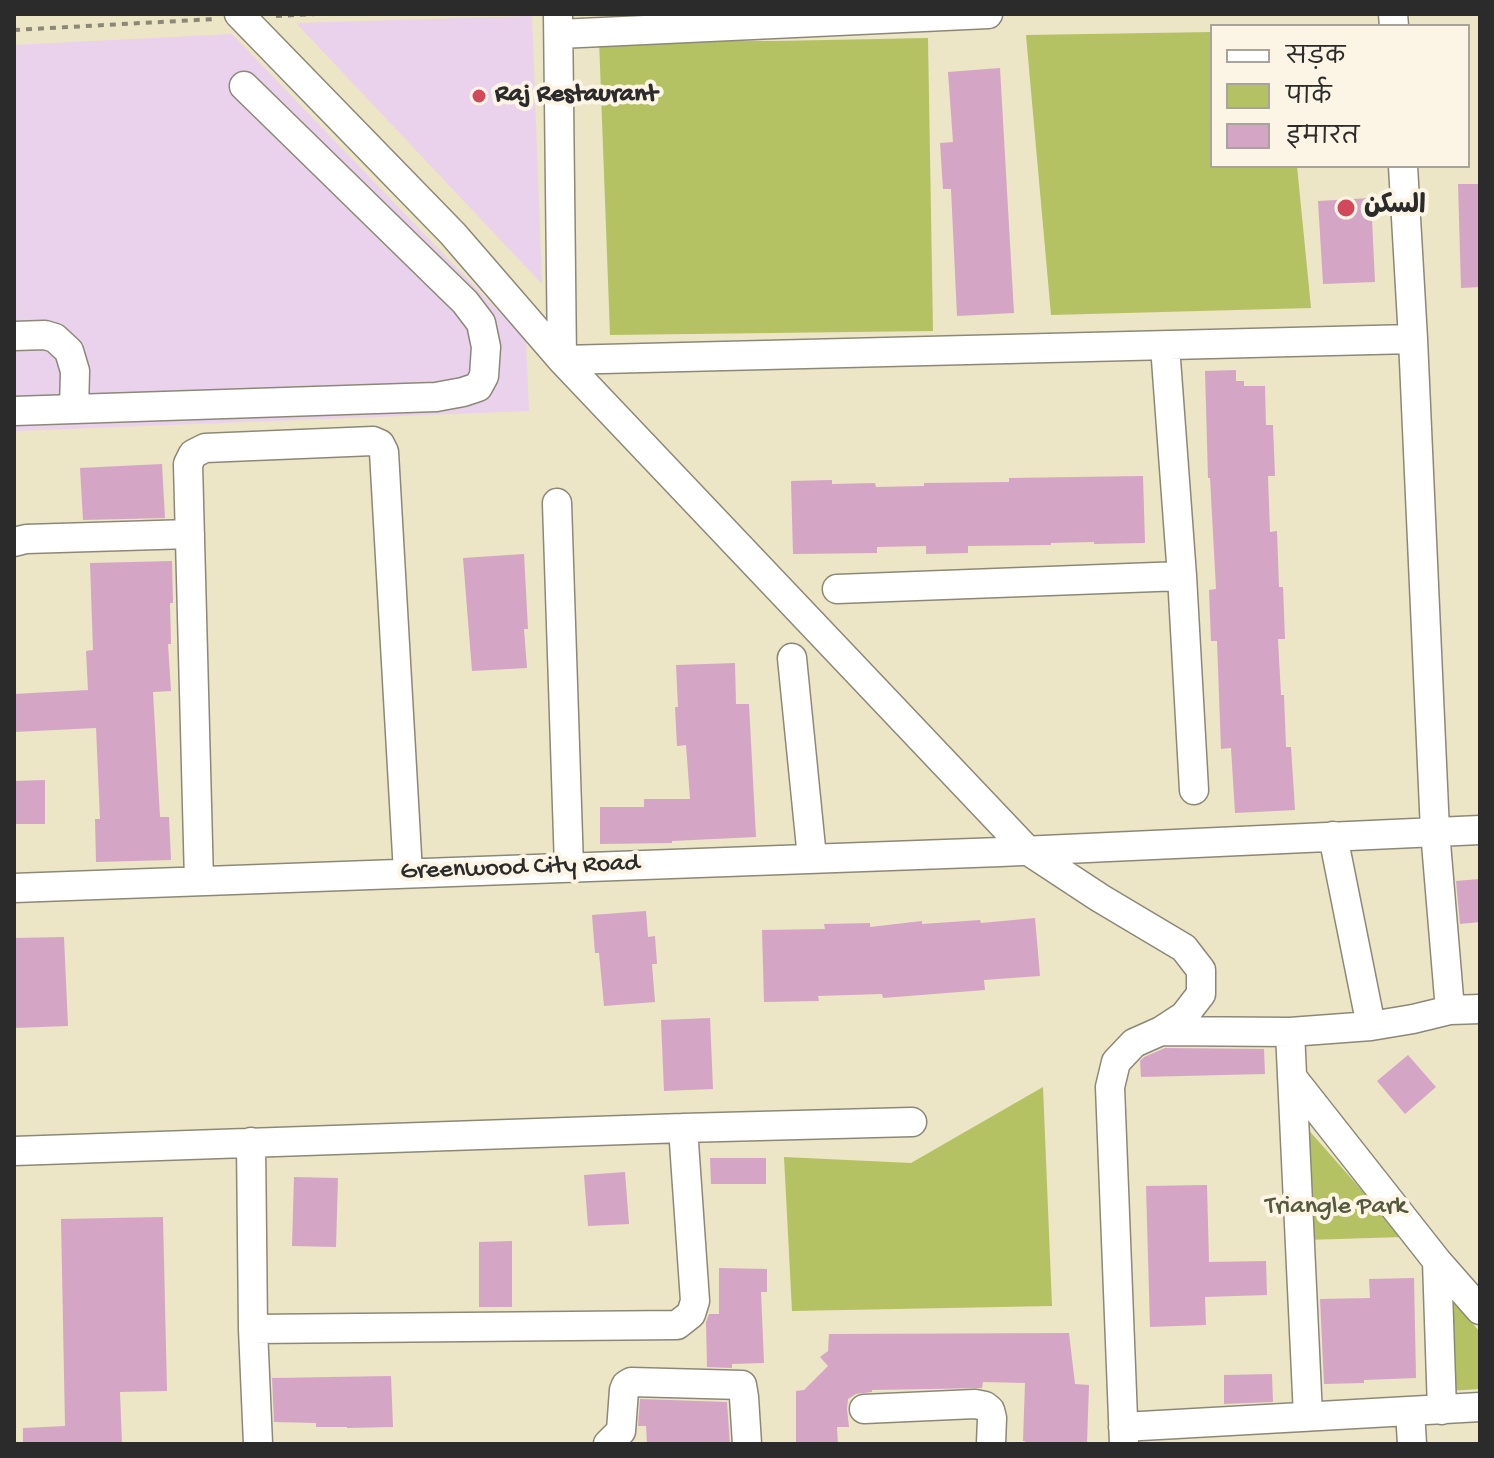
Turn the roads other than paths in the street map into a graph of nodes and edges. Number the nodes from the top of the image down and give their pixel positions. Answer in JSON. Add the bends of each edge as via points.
{"nodes":[{"id":1,"x":988,"y":14,"type":"edge"},
{"id":2,"x":241,"y":16,"type":"edge"},
{"id":3,"x":558,"y":24,"type":"edge"},
{"id":4,"x":244,"y":86,"type":"dead end"},
{"id":5,"x":1403,"y":168,"type":"edge"},
{"id":6,"x":504,"y":293,"type":"junction"},
{"id":7,"x":476,"y":316,"type":"junction"},
{"id":8,"x":14,"y":336,"type":"edge"},
{"id":9,"x":1413,"y":339,"type":"junction"},
{"id":10,"x":1165,"y":346,"type":"junction"},
{"id":11,"x":562,"y":360,"type":"junction"},
{"id":12,"x":74,"y":409,"type":"junction"},
{"id":13,"x":14,"y":411,"type":"edge"},
{"id":14,"x":557,"y":503,"type":"dead end"},
{"id":15,"x":190,"y":534,"type":"junction"},
{"id":16,"x":14,"y":542,"type":"edge"},
{"id":17,"x":1182,"y":576,"type":"junction"},
{"id":18,"x":837,"y":589,"type":"dead end"},
{"id":19,"x":792,"y":658,"type":"dead end"},
{"id":20,"x":1194,"y":790,"type":"dead end"},
{"id":21,"x":1480,"y":830,"type":"edge"},
{"id":22,"x":1435,"y":831,"type":"junction"},
{"id":23,"x":1333,"y":836,"type":"junction"},
{"id":24,"x":1027,"y":850,"type":"junction"},
{"id":25,"x":812,"y":858,"type":"junction"},
{"id":26,"x":569,"y":867,"type":"junction"},
{"id":27,"x":408,"y":873,"type":"junction"},
{"id":28,"x":199,"y":881,"type":"junction"},
{"id":29,"x":14,"y":888,"type":"edge"},
{"id":30,"x":1480,"y":1009,"type":"edge"},
{"id":31,"x":1450,"y":1010,"type":"junction"},
{"id":32,"x":1371,"y":1026,"type":"junction"},
{"id":33,"x":1480,"y":1026,"type":"edge"},
{"id":34,"x":1161,"y":1031,"type":"junction"},
{"id":35,"x":1290,"y":1032,"type":"junction"},
{"id":36,"x":1292,"y":1077,"type":"junction"},
{"id":37,"x":912,"y":1122,"type":"dead end"},
{"id":38,"x":683,"y":1128,"type":"junction"},
{"id":39,"x":251,"y":1142,"type":"junction"},
{"id":40,"x":14,"y":1151,"type":"edge"},
{"id":41,"x":1437,"y":1261,"type":"junction"},
{"id":42,"x":1480,"y":1310,"type":"edge"},
{"id":43,"x":253,"y":1329,"type":"junction"},
{"id":44,"x":1480,"y":1407,"type":"edge"},
{"id":45,"x":864,"y":1409,"type":"dead end"},
{"id":46,"x":1442,"y":1410,"type":"junction"},
{"id":47,"x":1410,"y":1411,"type":"junction"},
{"id":48,"x":1308,"y":1416,"type":"junction"},
{"id":49,"x":1123,"y":1436,"type":"edge"},
{"id":50,"x":258,"y":1444,"type":"edge"},
{"id":51,"x":608,"y":1444,"type":"edge"},
{"id":52,"x":747,"y":1444,"type":"edge"},
{"id":53,"x":991,"y":1444,"type":"edge"},
{"id":54,"x":1412,"y":1444,"type":"edge"}],
"edges":[{"from":1,"to":3,"type":"street"},
{"from":2,"to":6,"type":"street"},
{"from":3,"to":11,"type":"street"},
{"from":4,"to":7,"type":"street"},
{"from":5,"to":9,"type":"street"},
{"from":6,"to":7,"type":"street"},
{"from":6,"to":11,"type":"street"},
{"from":7,"to":12,"type":"street","via":[[486,347],[484,376],[478,387],[463,392]]},
{"from":8,"to":12,"type":"street","via":[[45,335],[69,351],[75,371]]},
{"from":9,"to":10,"type":"street"},
{"from":9,"to":22,"type":"street"},
{"from":10,"to":11,"type":"street"},
{"from":10,"to":17,"type":"street"},
{"from":11,"to":24,"type":"street"},
{"from":12,"to":13,"type":"street"},
{"from":14,"to":26,"type":"street"},
{"from":15,"to":16,"type":"street"},
{"from":15,"to":27,"type":"street","via":[[188,464],[205,448],[380,444]]},
{"from":15,"to":28,"type":"street"},
{"from":17,"to":18,"type":"street"},
{"from":17,"to":20,"type":"street"},
{"from":19,"to":25,"type":"street"},
{"from":21,"to":22,"type":"street","name":"Greenwood City Road"},
{"from":22,"to":23,"type":"street","name":"Greenwood City Road"},
{"from":22,"to":31,"type":"street"},
{"from":23,"to":24,"type":"street","name":"Greenwood City Road"},
{"from":23,"to":32,"type":"street"},
{"from":24,"to":25,"type":"street","name":"Greenwood City Road"},
{"from":24,"to":34,"type":"street","via":[[1184,948],[1201,970],[1201,994],[1184,1016]]},
{"from":25,"to":26,"type":"street","name":"Greenwood City Road"},
{"from":26,"to":27,"type":"street","name":"Greenwood City Road"},
{"from":27,"to":28,"type":"street","name":"Greenwood City Road"},
{"from":28,"to":29,"type":"street","name":"Greenwood City Road"},
{"from":30,"to":31,"type":"street"},
{"from":31,"to":32,"type":"street"},
{"from":31,"to":33,"type":"street"},
{"from":32,"to":35,"type":"street"},
{"from":34,"to":35,"type":"street"},
{"from":34,"to":49,"type":"street","via":[[1134,1043],[1116,1062],[1110,1087]]},
{"from":35,"to":36,"type":"street"},
{"from":36,"to":41,"type":"street"},
{"from":36,"to":48,"type":"street"},
{"from":37,"to":38,"type":"street"},
{"from":38,"to":39,"type":"street"},
{"from":38,"to":43,"type":"street","via":[[695,1301],[691,1314],[677,1325]]},
{"from":39,"to":40,"type":"street"},
{"from":39,"to":43,"type":"street"},
{"from":41,"to":42,"type":"street"},
{"from":41,"to":46,"type":"street"},
{"from":43,"to":50,"type":"street"},
{"from":44,"to":46,"type":"street"},
{"from":45,"to":53,"type":"street","via":[[985,1406],[992,1418]]},
{"from":46,"to":47,"type":"street"},
{"from":47,"to":48,"type":"street"},
{"from":47,"to":54,"type":"street"},
{"from":48,"to":49,"type":"street"},
{"from":51,"to":52,"type":"street","via":[[621,1431],[624,1390],[631,1382],[742,1385]]}]}
